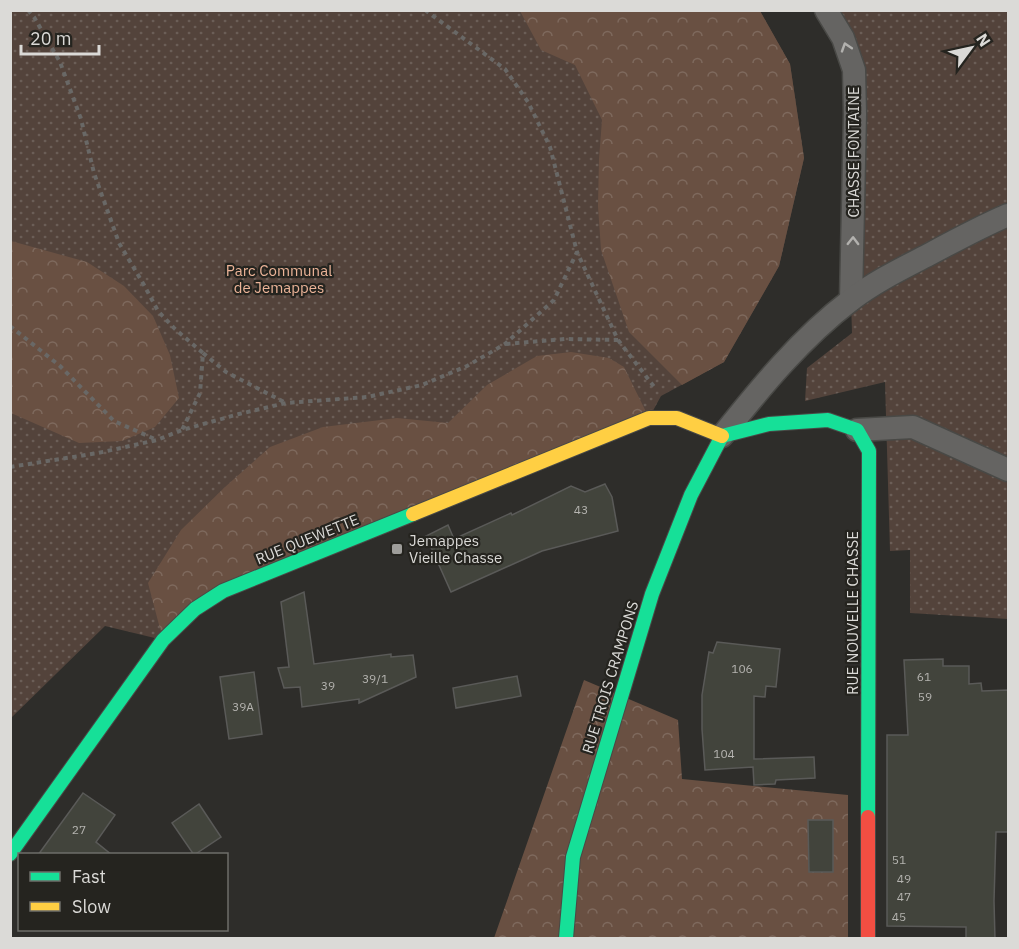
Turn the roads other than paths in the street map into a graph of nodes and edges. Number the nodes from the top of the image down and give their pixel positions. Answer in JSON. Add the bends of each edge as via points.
{"nodes":[{"id":1,"x":826,"y":10,"type":"edge"},
{"id":2,"x":1008,"y":215,"type":"edge"},
{"id":3,"x":851,"y":300,"type":"junction"},
{"id":4,"x":857,"y":430,"type":"junction"},
{"id":5,"x":722,"y":436,"type":"junction"},
{"id":6,"x":1008,"y":470,"type":"edge"},
{"id":7,"x":10,"y":854,"type":"edge"},
{"id":8,"x":566,"y":939,"type":"edge"},
{"id":9,"x":868,"y":939,"type":"edge"}],
"edges":[{"from":3,"to":1,"type":"street","name":"CHASSE FONTAINE","one_way":true,"via":[[854,70],[843,38]]},
{"from":2,"to":3,"type":"street","via":[[891,273]]},
{"from":3,"to":5,"type":"street","via":[[792,353]]},
{"from":4,"to":5,"type":"street","via":[[828,420],[769,424]]},
{"from":4,"to":6,"type":"street","via":[[914,427]]},
{"from":4,"to":9,"type":"street","name":"RUE NOUVELLE CHASSE","via":[[870,451]]},
{"from":5,"to":7,"type":"street","name":"RUE QUEWETTE","via":[[677,418],[649,418],[223,591],[195,609],[162,640]]},
{"from":5,"to":8,"type":"street","name":"RUE TROIS CRAMPONS","via":[[691,495],[652,594],[573,856]]}]}
